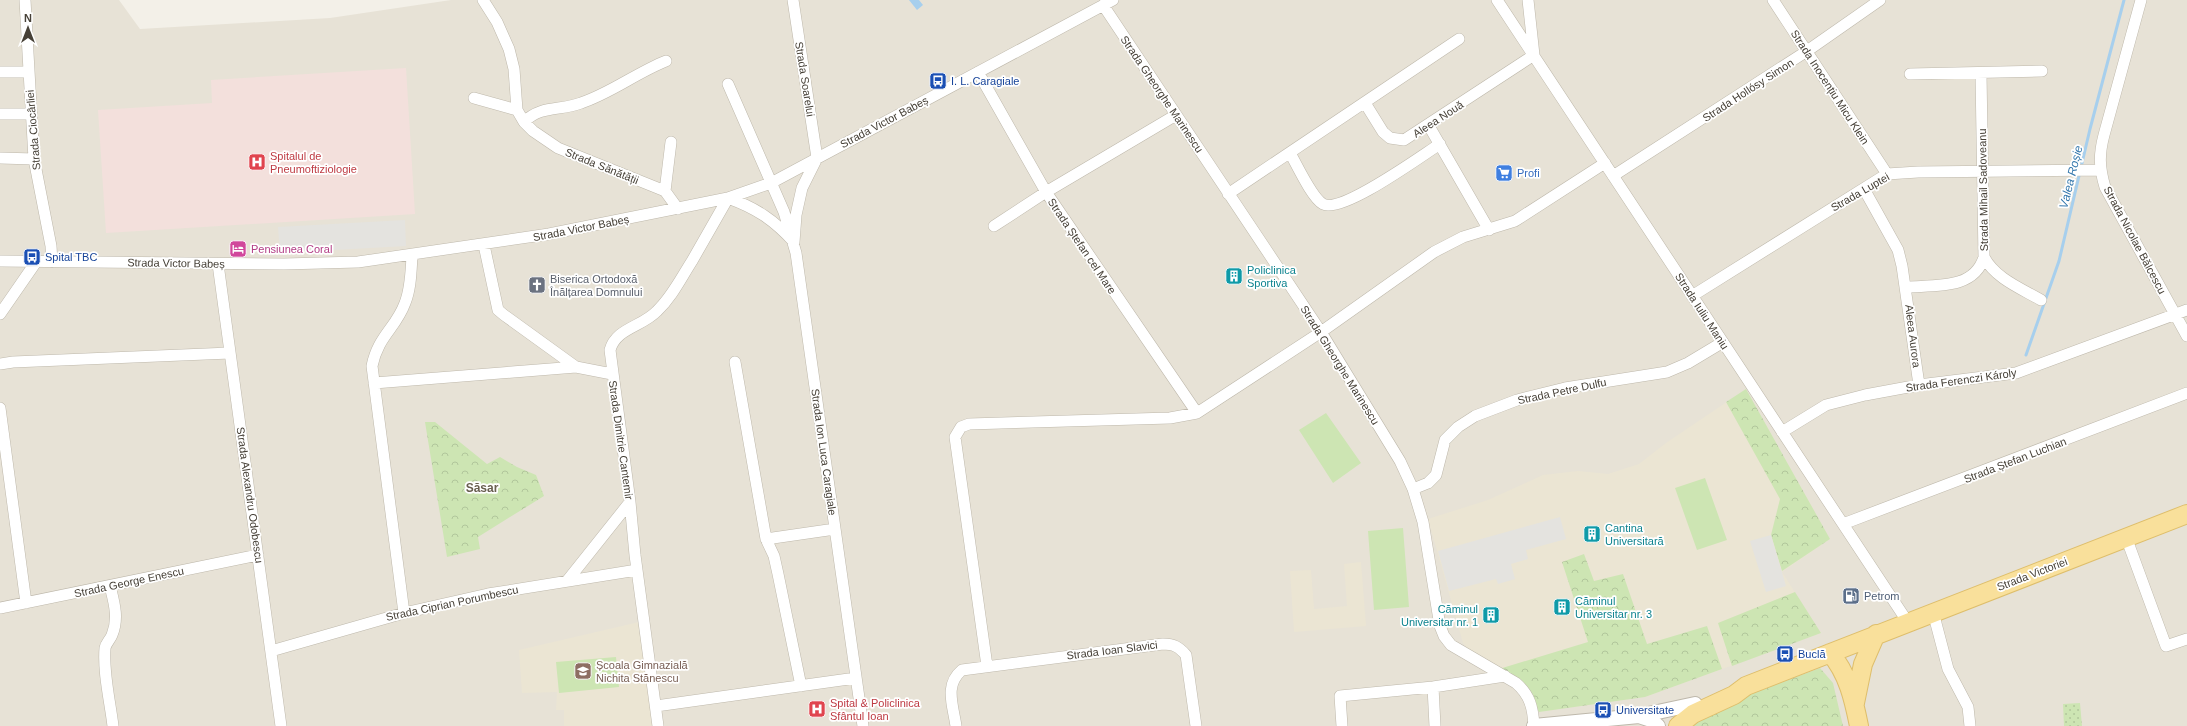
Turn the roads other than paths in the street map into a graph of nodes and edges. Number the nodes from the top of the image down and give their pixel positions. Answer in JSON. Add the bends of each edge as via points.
{"nodes":[{"id":1,"x":25,"y":0,"type":"edge"},
{"id":2,"x":483,"y":0,"type":"edge"},
{"id":3,"x":793,"y":0,"type":"edge"},
{"id":4,"x":1497,"y":0,"type":"edge"},
{"id":5,"x":1528,"y":0,"type":"edge"},
{"id":6,"x":1773,"y":0,"type":"edge"},
{"id":7,"x":1880,"y":0,"type":"edge"},
{"id":8,"x":2141,"y":0,"type":"edge"},
{"id":9,"x":1109,"y":2,"type":"edge"},
{"id":10,"x":1459,"y":39,"type":"dead end"},
{"id":11,"x":1807,"y":52,"type":"junction"},
{"id":12,"x":1534,"y":55,"type":"junction"},
{"id":13,"x":666,"y":61,"type":"dead end"},
{"id":14,"x":2042,"y":71,"type":"dead end"},
{"id":15,"x":0,"y":72,"type":"edge"},
{"id":16,"x":28,"y":72,"type":"junction"},
{"id":17,"x":978,"y":72,"type":"junction"},
{"id":18,"x":1910,"y":74,"type":"dead end"},
{"id":19,"x":1981,"y":74,"type":"junction"},
{"id":20,"x":728,"y":84,"type":"dead end"},
{"id":21,"x":474,"y":98,"type":"dead end"},
{"id":22,"x":1365,"y":103,"type":"junction"},
{"id":23,"x":517,"y":110,"type":"junction"},
{"id":24,"x":0,"y":114,"type":"edge"},
{"id":25,"x":31,"y":114,"type":"junction"},
{"id":26,"x":1176,"y":115,"type":"junction"},
{"id":27,"x":524,"y":122,"type":"junction"},
{"id":28,"x":1429,"y":126,"type":"junction"},
{"id":29,"x":671,"y":142,"type":"dead end"},
{"id":30,"x":1440,"y":144,"type":"junction"},
{"id":31,"x":1290,"y":153,"type":"junction"},
{"id":32,"x":0,"y":158,"type":"edge"},
{"id":33,"x":817,"y":158,"type":"junction"},
{"id":34,"x":34,"y":159,"type":"junction"},
{"id":35,"x":1605,"y":163,"type":"junction"},
{"id":36,"x":2100,"y":170,"type":"junction"},
{"id":37,"x":1984,"y":172,"type":"junction"},
{"id":38,"x":1887,"y":174,"type":"junction"},
{"id":39,"x":1613,"y":176,"type":"junction"},
{"id":40,"x":771,"y":182,"type":"junction"},
{"id":41,"x":1864,"y":189,"type":"junction"},
{"id":42,"x":665,"y":191,"type":"junction"},
{"id":43,"x":1046,"y":192,"type":"junction"},
{"id":44,"x":1228,"y":194,"type":"junction"},
{"id":45,"x":728,"y":198,"type":"junction"},
{"id":46,"x":678,"y":209,"type":"junction"},
{"id":47,"x":994,"y":226,"type":"dead end"},
{"id":48,"x":1489,"y":230,"type":"junction"},
{"id":49,"x":794,"y":242,"type":"junction"},
{"id":50,"x":484,"y":245,"type":"junction"},
{"id":51,"x":412,"y":256,"type":"junction"},
{"id":52,"x":1984,"y":257,"type":"junction"},
{"id":53,"x":0,"y":261,"type":"edge"},
{"id":54,"x":36,"y":262,"type":"junction"},
{"id":55,"x":52,"y":262,"type":"junction"},
{"id":56,"x":218,"y":264,"type":"junction"},
{"id":57,"x":1906,"y":287,"type":"junction"},
{"id":58,"x":1692,"y":296,"type":"junction"},
{"id":59,"x":2040,"y":300,"type":"dead end"},
{"id":60,"x":2187,"y":310,"type":"edge"},
{"id":61,"x":0,"y":314,"type":"edge"},
{"id":62,"x":2175,"y":315,"type":"junction"},
{"id":63,"x":1321,"y":332,"type":"junction"},
{"id":64,"x":2187,"y":336,"type":"edge"},
{"id":65,"x":1723,"y":342,"type":"junction"},
{"id":66,"x":230,"y":353,"type":"junction"},
{"id":67,"x":735,"y":362,"type":"dead end"},
{"id":68,"x":0,"y":364,"type":"edge"},
{"id":69,"x":576,"y":367,"type":"junction"},
{"id":70,"x":612,"y":374,"type":"junction"},
{"id":71,"x":374,"y":382,"type":"junction"},
{"id":72,"x":1919,"y":386,"type":"junction"},
{"id":73,"x":2187,"y":393,"type":"edge"},
{"id":74,"x":0,"y":408,"type":"edge"},
{"id":75,"x":1197,"y":413,"type":"junction"},
{"id":76,"x":1782,"y":432,"type":"junction"},
{"id":77,"x":1413,"y":489,"type":"junction"},
{"id":78,"x":630,"y":502,"type":"junction"},
{"id":79,"x":2187,"y":514,"type":"edge"},
{"id":80,"x":1843,"y":524,"type":"junction"},
{"id":81,"x":835,"y":529,"type":"junction"},
{"id":82,"x":2126,"y":537,"type":"junction"},
{"id":83,"x":766,"y":539,"type":"junction"},
{"id":84,"x":258,"y":555,"type":"junction"},
{"id":85,"x":637,"y":570,"type":"junction"},
{"id":86,"x":567,"y":581,"type":"junction"},
{"id":87,"x":110,"y":586,"type":"junction"},
{"id":88,"x":26,"y":603,"type":"junction"},
{"id":89,"x":0,"y":608,"type":"edge"},
{"id":90,"x":404,"y":612,"type":"junction"},
{"id":91,"x":1933,"y":612,"type":"junction"},
{"id":92,"x":1907,"y":621,"type":"junction"},
{"id":93,"x":1876,"y":634,"type":"junction"},
{"id":94,"x":2187,"y":639,"type":"edge"},
{"id":95,"x":271,"y":651,"type":"junction"},
{"id":96,"x":1830,"y":653,"type":"junction"},
{"id":97,"x":986,"y":666,"type":"junction"},
{"id":98,"x":1505,"y":676,"type":"junction"},
{"id":99,"x":856,"y":678,"type":"junction"},
{"id":100,"x":800,"y":686,"type":"junction"},
{"id":101,"x":1433,"y":687,"type":"junction"},
{"id":102,"x":1740,"y":688,"type":"junction"},
{"id":103,"x":1695,"y":704,"type":"junction"},
{"id":104,"x":1855,"y":704,"type":"junction"},
{"id":105,"x":656,"y":706,"type":"junction"},
{"id":106,"x":1639,"y":716,"type":"junction"},
{"id":107,"x":113,"y":726,"type":"edge"},
{"id":108,"x":281,"y":726,"type":"edge"},
{"id":109,"x":658,"y":726,"type":"edge"},
{"id":110,"x":862,"y":726,"type":"edge"},
{"id":111,"x":956,"y":726,"type":"edge"},
{"id":112,"x":1196,"y":726,"type":"edge"},
{"id":113,"x":1342,"y":726,"type":"edge"},
{"id":114,"x":1435,"y":726,"type":"edge"},
{"id":115,"x":1534,"y":726,"type":"edge"},
{"id":116,"x":1539,"y":726,"type":"edge"},
{"id":117,"x":1658,"y":726,"type":"edge"},
{"id":118,"x":1668,"y":726,"type":"edge"},
{"id":119,"x":1678,"y":726,"type":"edge"},
{"id":120,"x":1859,"y":726,"type":"edge"},
{"id":121,"x":1970,"y":726,"type":"edge"}],
"edges":[{"from":1,"to":16,"type":"street","name":"Strada Ciocârliei"},
{"from":2,"to":23,"type":"street","name":"Strada Sănătății","via":[[497,22],[509,49],[514,69]]},
{"from":3,"to":33,"type":"street","name":"Strada Soarelui"},
{"from":4,"to":12,"type":"street","name":"Strada Iuliu Maniu"},
{"from":5,"to":12,"type":"street"},
{"from":6,"to":11,"type":"street","name":"Strada Inocențiu Micu Klein"},
{"from":7,"to":11,"type":"street","name":"Strada Hollósy Simon"},
{"from":8,"to":36,"type":"street","name":"Strada Nicolae Bălcescu","via":[[2099,155]]},
{"from":9,"to":17,"type":"street","name":"Strada Victor Babeș"},
{"from":9,"to":26,"type":"street","name":"Strada Gheorghe Marinescu"},
{"from":10,"to":22,"type":"street"},
{"from":11,"to":38,"type":"street","name":"Strada Inocențiu Micu Klein"},
{"from":11,"to":39,"type":"street","name":"Strada Hollósy Simon"},
{"from":12,"to":28,"type":"street","name":"Aleea Nouă"},
{"from":12,"to":35,"type":"street","name":"Strada Iuliu Maniu"},
{"from":13,"to":27,"type":"street","via":[[643,70],[631,80],[604,94],[579,104],[536,112]]},
{"from":14,"to":19,"type":"street"},
{"from":15,"to":16,"type":"street"},
{"from":16,"to":25,"type":"street","name":"Strada Ciocârliei"},
{"from":17,"to":33,"type":"street","name":"Strada Victor Babeș"},
{"from":17,"to":43,"type":"street","name":"Strada Ștefan cel Mare"},
{"from":18,"to":19,"type":"street"},
{"from":19,"to":37,"type":"street","name":"Strada Mihail Sadoveanu"},
{"from":20,"to":40,"type":"street","name":"Strada Ion Luca Caragiale"},
{"from":21,"to":23,"type":"street"},
{"from":22,"to":28,"type":"street","name":"Aleea Nouă","via":[[1383,132],[1390,138],[1404,140]]},
{"from":22,"to":31,"type":"street"},
{"from":23,"to":27,"type":"street","name":"Strada Sănătății"},
{"from":24,"to":25,"type":"street"},
{"from":25,"to":34,"type":"street","name":"Strada Ciocârliei"},
{"from":26,"to":43,"type":"street"},
{"from":26,"to":44,"type":"street","name":"Strada Gheorghe Marinescu"},
{"from":27,"to":42,"type":"street","name":"Strada Sănătății","via":[[558,148]]},
{"from":28,"to":30,"type":"street"},
{"from":29,"to":42,"type":"street"},
{"from":30,"to":31,"type":"street","name":"Aleea Nouă","via":[[1352,200],[1331,206],[1322,203],[1314,194]]},
{"from":30,"to":48,"type":"street"},
{"from":31,"to":44,"type":"street"},
{"from":32,"to":34,"type":"street"},
{"from":33,"to":40,"type":"street","name":"Strada Victor Babeș"},
{"from":33,"to":49,"type":"street","via":[[802,188]]},
{"from":34,"to":55,"type":"street","name":"Strada Ciocârliei","via":[[52,246]]},
{"from":35,"to":39,"type":"street","name":"Strada Iuliu Maniu"},
{"from":35,"to":48,"type":"street","via":[[1515,221]]},
{"from":36,"to":37,"type":"street","name":"Strada Luptei"},
{"from":36,"to":62,"type":"street","name":"Strada Nicolae Bălcescu","via":[[2105,187]]},
{"from":37,"to":38,"type":"street","name":"Strada Luptei"},
{"from":37,"to":52,"type":"street","name":"Strada Mihail Sadoveanu"},
{"from":38,"to":41,"type":"street","name":"Strada Luptei"},
{"from":39,"to":58,"type":"street","name":"Strada Iuliu Maniu"},
{"from":40,"to":45,"type":"street","name":"Strada Victor Babeș"},
{"from":40,"to":49,"type":"street","name":"Strada Ion Luca Caragiale"},
{"from":41,"to":57,"type":"street","name":"Aleea Aurora","via":[[1898,250]]},
{"from":41,"to":58,"type":"street","name":"Strada Luptei"},
{"from":42,"to":46,"type":"street"},
{"from":43,"to":47,"type":"street"},
{"from":43,"to":75,"type":"street","name":"Strada Ștefan cel Mare"},
{"from":44,"to":63,"type":"street","name":"Strada Gheorghe Marinescu"},
{"from":45,"to":46,"type":"street","name":"Strada Victor Babeș"},
{"from":45,"to":49,"type":"street","via":[[765,214]]},
{"from":45,"to":70,"type":"street","name":"Strada Dimitrie Cantemir","via":[[675,290],[657,312],[612,341]]},
{"from":46,"to":50,"type":"street","name":"Strada Victor Babeș"},
{"from":48,"to":63,"type":"street","via":[[1463,237],[1422,261]]},
{"from":49,"to":81,"type":"street","name":"Strada Ion Luca Caragiale"},
{"from":50,"to":51,"type":"street","name":"Strada Victor Babeș"},
{"from":50,"to":69,"type":"street","via":[[498,310]]},
{"from":51,"to":56,"type":"street","name":"Strada Victor Babeș","via":[[321,264]]},
{"from":51,"to":71,"type":"street","via":[[405,303],[375,351],[372,366]]},
{"from":52,"to":57,"type":"street","via":[[1979,269],[1963,282]]},
{"from":52,"to":59,"type":"street","name":"Strada Mihail Sadoveanu","via":[[1990,268],[2002,278]]},
{"from":53,"to":54,"type":"street","name":"Strada Victor Babeș"},
{"from":54,"to":55,"type":"street","name":"Strada Victor Babeș"},
{"from":54,"to":61,"type":"street"},
{"from":55,"to":56,"type":"street","name":"Strada Victor Babeș"},
{"from":56,"to":66,"type":"street","name":"Strada Alexandru Odobescu"},
{"from":57,"to":72,"type":"street","name":"Aleea Aurora"},
{"from":58,"to":65,"type":"street","name":"Strada Iuliu Maniu"},
{"from":60,"to":62,"type":"street","name":"Strada Ferenczi Károly"},
{"from":62,"to":64,"type":"street","name":"Strada Nicolae Bălcescu"},
{"from":62,"to":72,"type":"street","name":"Strada Ferenczi Károly","via":[[2024,371]]},
{"from":63,"to":75,"type":"street"},
{"from":63,"to":77,"type":"street","name":"Strada Gheorghe Marinescu","via":[[1400,461]]},
{"from":65,"to":76,"type":"street","name":"Strada Iuliu Maniu"},
{"from":65,"to":77,"type":"street","name":"Strada Petre Dulfu","via":[[1667,372],[1565,388],[1517,400],[1475,416],[1458,427],[1445,440],[1436,475],[1428,483]]},
{"from":66,"to":68,"type":"street"},
{"from":66,"to":84,"type":"street","name":"Strada Alexandru Odobescu"},
{"from":67,"to":83,"type":"street"},
{"from":69,"to":70,"type":"street"},
{"from":69,"to":71,"type":"street"},
{"from":70,"to":78,"type":"street","name":"Strada Dimitrie Cantemir"},
{"from":71,"to":90,"type":"street"},
{"from":72,"to":76,"type":"street","name":"Strada Ferenczi Károly","via":[[1826,405]]},
{"from":73,"to":80,"type":"street","name":"Strada Ștefan Luchian"},
{"from":74,"to":88,"type":"street"},
{"from":75,"to":97,"type":"street","via":[[1170,418],[969,424],[961,427],[955,437]]},
{"from":76,"to":80,"type":"street","name":"Strada Iuliu Maniu"},
{"from":77,"to":98,"type":"street","name":"Strada Gheorghe Marinescu","via":[[1423,522],[1440,626],[1444,636],[1451,645]]},
{"from":78,"to":85,"type":"street","name":"Strada Dimitrie Cantemir"},
{"from":78,"to":86,"type":"street"},
{"from":79,"to":82,"type":"main road","name":"Strada Victoriei"},
{"from":80,"to":92,"type":"street","name":"Strada Iuliu Maniu"},
{"from":81,"to":83,"type":"street"},
{"from":81,"to":99,"type":"street","name":"Strada Ion Luca Caragiale"},
{"from":82,"to":91,"type":"main road","name":"Strada Victoriei"},
{"from":82,"to":94,"type":"street","via":[[2166,646]]},
{"from":83,"to":100,"type":"street","via":[[774,556]]},
{"from":84,"to":87,"type":"street","name":"Strada George Enescu"},
{"from":84,"to":95,"type":"street","name":"Strada Alexandru Odobescu"},
{"from":85,"to":86,"type":"street","name":"Strada Ciprian Porumbescu"},
{"from":85,"to":105,"type":"street","name":"Strada Dimitrie Cantemir"},
{"from":86,"to":90,"type":"street","name":"Strada Ciprian Porumbescu"},
{"from":87,"to":88,"type":"street","name":"Strada George Enescu"},
{"from":87,"to":107,"type":"street","via":[[115,622],[106,646],[105,662]]},
{"from":88,"to":89,"type":"street","name":"Strada George Enescu"},
{"from":90,"to":95,"type":"street","name":"Strada Ciprian Porumbescu"},
{"from":91,"to":92,"type":"main road","name":"Strada Victoriei"},
{"from":91,"to":121,"type":"street","via":[[1948,669],[1965,700]]},
{"from":92,"to":93,"type":"main road","name":"Strada Victoriei"},
{"from":93,"to":96,"type":"main road","name":"Strada Victoriei"},
{"from":93,"to":104,"type":"main road","via":[[1863,664]]},
{"from":95,"to":108,"type":"street","name":"Strada Alexandru Odobescu"},
{"from":96,"to":102,"type":"main road","name":"Strada Victoriei"},
{"from":96,"to":104,"type":"main road","via":[[1841,667]]},
{"from":97,"to":111,"type":"street","name":"Strada Ioan Slavici","via":[[962,670],[954,676],[951,685]]},
{"from":97,"to":112,"type":"street","name":"Strada Ioan Slavici","via":[[1136,646],[1172,644],[1186,655]]},
{"from":98,"to":101,"type":"street"},
{"from":98,"to":115,"type":"street","name":"Strada Gheorghe Marinescu","via":[[1516,683],[1529,698]]},
{"from":99,"to":100,"type":"street"},
{"from":99,"to":110,"type":"street","name":"Strada Ion Luca Caragiale"},
{"from":100,"to":105,"type":"street"},
{"from":101,"to":113,"type":"street","via":[[1340,696]]},
{"from":101,"to":114,"type":"street"},
{"from":102,"to":103,"type":"main road","name":"Strada Victoriei","via":[[1732,688]]},
{"from":102,"to":119,"type":"main road","name":"Strada Victoriei","via":[[1734,695],[1693,714]]},
{"from":103,"to":106,"type":"street","name":"Strada Victoriei"},
{"from":103,"to":118,"type":"main road","name":"Strada Victoriei","via":[[1679,714]]},
{"from":104,"to":120,"type":"main road"},
{"from":105,"to":109,"type":"street","name":"Strada Dimitrie Cantemir"},
{"from":106,"to":116,"type":"street","name":"Strada Victoriei"},
{"from":106,"to":117,"type":"street","via":[[1651,720]]},
{"from":115,"to":116,"type":"street","name":"Strada Victoriei"}]}
